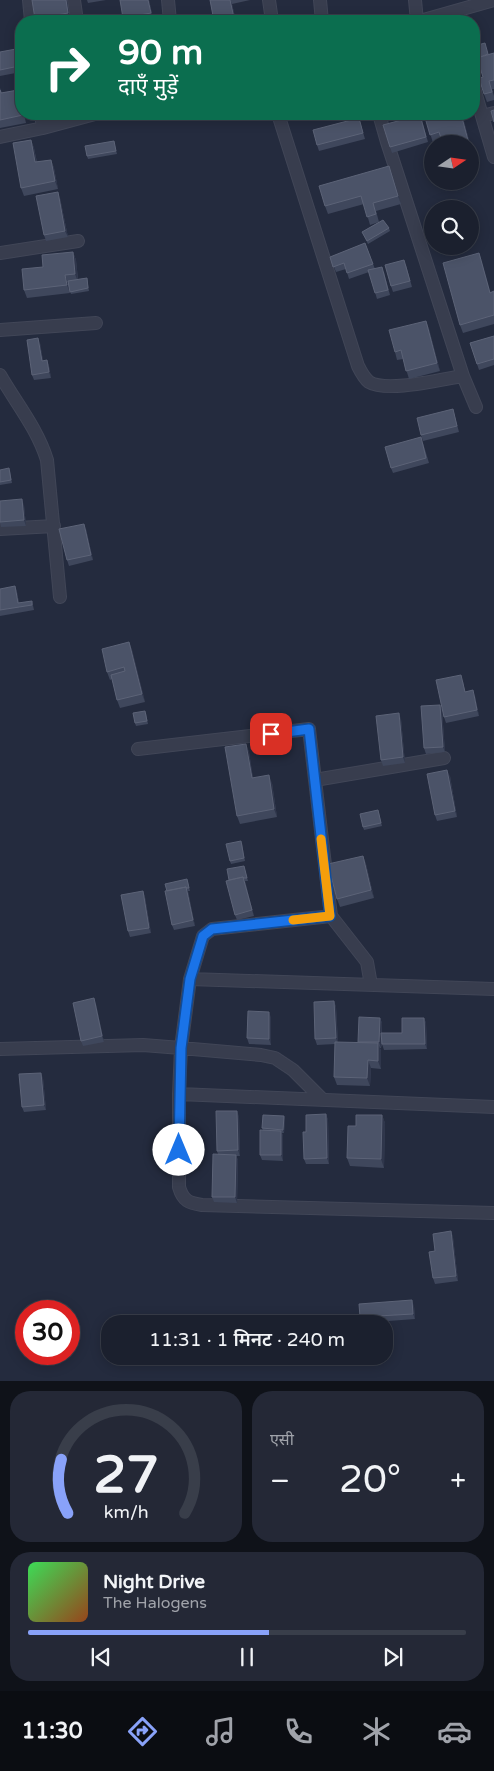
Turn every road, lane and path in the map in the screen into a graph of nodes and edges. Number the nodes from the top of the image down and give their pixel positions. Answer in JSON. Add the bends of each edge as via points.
{"nodes":[{"id":1,"x":29,"y":0,"type":"edge"},
{"id":2,"x":74,"y":0,"type":"edge"},
{"id":3,"x":168,"y":0,"type":"edge"},
{"id":4,"x":269,"y":0,"type":"edge"},
{"id":5,"x":320,"y":0,"type":"edge"},
{"id":6,"x":415,"y":0,"type":"edge"},
{"id":7,"x":494,"y":0,"type":"edge"},
{"id":8,"x":30,"y":15,"type":"edge"},
{"id":9,"x":76,"y":15,"type":"edge"},
{"id":10,"x":169,"y":15,"type":"edge"},
{"id":11,"x":271,"y":15,"type":"edge"},
{"id":12,"x":321,"y":15,"type":"edge"},
{"id":13,"x":418,"y":15,"type":"edge"},
{"id":14,"x":458,"y":15,"type":"edge"},
{"id":15,"x":480,"y":100,"type":"edge"},
{"id":16,"x":488,"y":115,"type":"edge"},
{"id":17,"x":42,"y":120,"type":"edge"},
{"id":18,"x":69,"y":120,"type":"edge"},
{"id":19,"x":280,"y":120,"type":"edge"},
{"id":20,"x":382,"y":120,"type":"edge"},
{"id":21,"x":43,"y":128,"type":"junction"},
{"id":22,"x":0,"y":137,"type":"edge"},
{"id":23,"x":494,"y":156,"type":"edge"},
{"id":24,"x":78,"y":240,"type":"dead end"},
{"id":25,"x":0,"y":253,"type":"edge"},
{"id":26,"x":96,"y":323,"type":"dead end"},
{"id":27,"x":0,"y":330,"type":"edge"},
{"id":28,"x":0,"y":375,"type":"edge"},
{"id":29,"x":464,"y":376,"type":"junction"},
{"id":30,"x":476,"y":408,"type":"dead end"},
{"id":31,"x":54,"y":526,"type":"junction"},
{"id":32,"x":0,"y":529,"type":"edge"},
{"id":33,"x":60,"y":598,"type":"dead end"},
{"id":34,"x":138,"y":749,"type":"dead end"},
{"id":35,"x":444,"y":758,"type":"dead end"},
{"id":36,"x":314,"y":780,"type":"junction"},
{"id":37,"x":330,"y":916,"type":"junction"},
{"id":38,"x":190,"y":979,"type":"junction"},
{"id":39,"x":371,"y":985,"type":"junction"},
{"id":40,"x":494,"y":989,"type":"edge"},
{"id":41,"x":181,"y":1048,"type":"junction"},
{"id":42,"x":0,"y":1049,"type":"edge"},
{"id":43,"x":179,"y":1094,"type":"junction"},
{"id":44,"x":322,"y":1099,"type":"junction"},
{"id":45,"x":494,"y":1107,"type":"edge"},
{"id":46,"x":494,"y":1213,"type":"edge"}],
"edges":[{"from":1,"to":8,"type":"street"},
{"from":2,"to":9,"type":"street"},
{"from":3,"to":10,"type":"street"},
{"from":4,"to":11,"type":"street"},
{"from":5,"to":12,"type":"street"},
{"from":6,"to":13,"type":"street"},
{"from":7,"to":14,"type":"street"},
{"from":15,"to":16,"type":"street"},
{"from":16,"to":23,"type":"street"},
{"from":17,"to":21,"type":"street"},
{"from":18,"to":21,"type":"street"},
{"from":19,"to":29,"type":"street","via":[[364,377],[369,382],[388,387]]},
{"from":20,"to":29,"type":"street"},
{"from":21,"to":22,"type":"street"},
{"from":24,"to":25,"type":"street"},
{"from":26,"to":27,"type":"street"},
{"from":28,"to":31,"type":"street","via":[[42,443],[48,460]]},
{"from":29,"to":30,"type":"street"},
{"from":31,"to":32,"type":"street"},
{"from":31,"to":33,"type":"street"},
{"from":34,"to":36,"type":"street","via":[[309,729]]},
{"from":35,"to":36,"type":"street"},
{"from":36,"to":37,"type":"street"},
{"from":37,"to":38,"type":"street","via":[[212,929],[203,936]]},
{"from":37,"to":39,"type":"street","via":[[367,962]]},
{"from":38,"to":39,"type":"street"},
{"from":38,"to":41,"type":"street"},
{"from":39,"to":40,"type":"street"},
{"from":41,"to":42,"type":"street","via":[[142,1045]]},
{"from":41,"to":43,"type":"street"},
{"from":41,"to":44,"type":"street","via":[[275,1058],[293,1070]]},
{"from":43,"to":44,"type":"street"},
{"from":43,"to":46,"type":"street","via":[[179,1187],[181,1195],[190,1204]]},
{"from":44,"to":45,"type":"street"}]}
